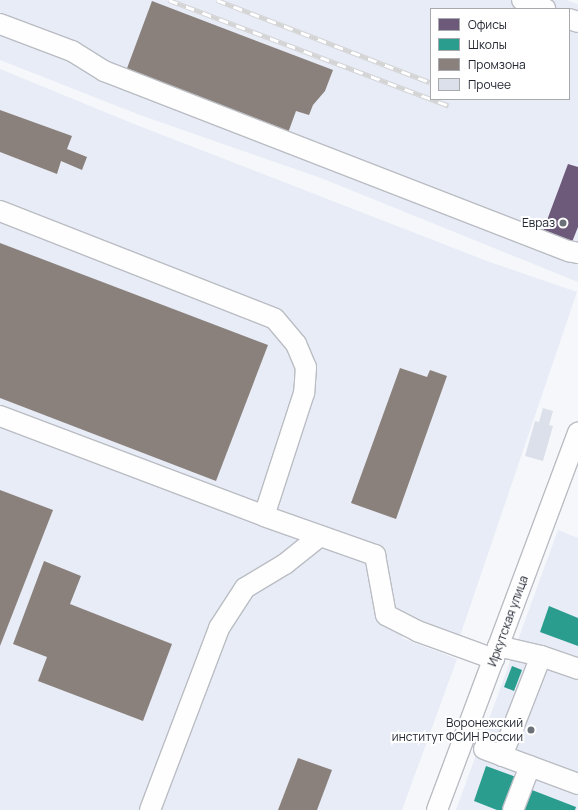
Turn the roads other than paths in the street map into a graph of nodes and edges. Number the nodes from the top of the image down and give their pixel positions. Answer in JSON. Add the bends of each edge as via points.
{"nodes":[{"id":1,"x":522,"y":0,"type":"edge"},
{"id":2,"x":542,"y":8,"type":"edge"},
{"id":3,"x":0,"y":24,"type":"edge"},
{"id":4,"x":0,"y":211,"type":"edge"},
{"id":5,"x":578,"y":253,"type":"edge"},
{"id":6,"x":0,"y":416,"type":"edge"},
{"id":7,"x":578,"y":433,"type":"edge"},
{"id":8,"x":264,"y":516,"type":"junction"},
{"id":9,"x":320,"y":536,"type":"junction"},
{"id":10,"x":496,"y":653,"type":"junction"},
{"id":11,"x":541,"y":656,"type":"junction"},
{"id":12,"x":578,"y":669,"type":"edge"},
{"id":13,"x":484,"y":749,"type":"dead end"},
{"id":14,"x":502,"y":756,"type":"junction"},
{"id":15,"x":530,"y":766,"type":"junction"},
{"id":16,"x":578,"y":784,"type":"edge"},
{"id":17,"x":150,"y":810,"type":"edge"},
{"id":18,"x":438,"y":810,"type":"edge"},
{"id":19,"x":513,"y":810,"type":"edge"}],
"edges":[{"from":1,"to":2,"type":"street"},
{"from":3,"to":5,"type":"street","via":[[72,51],[104,71]]},
{"from":4,"to":8,"type":"street","via":[[275,319],[296,344],[306,367],[304,393]]},
{"from":6,"to":8,"type":"street"},
{"from":7,"to":10,"type":"street","name":"Иркутская улица"},
{"from":8,"to":9,"type":"street"},
{"from":9,"to":10,"type":"street","via":[[375,555],[386,615],[417,631]]},
{"from":9,"to":17,"type":"street","via":[[285,564],[244,588],[219,628]]},
{"from":10,"to":11,"type":"street"},
{"from":10,"to":18,"type":"street","name":"Иркутская улица"},
{"from":11,"to":12,"type":"street"},
{"from":11,"to":14,"type":"street"},
{"from":13,"to":14,"type":"street"},
{"from":14,"to":15,"type":"street"},
{"from":15,"to":16,"type":"street"},
{"from":15,"to":19,"type":"street"}]}
